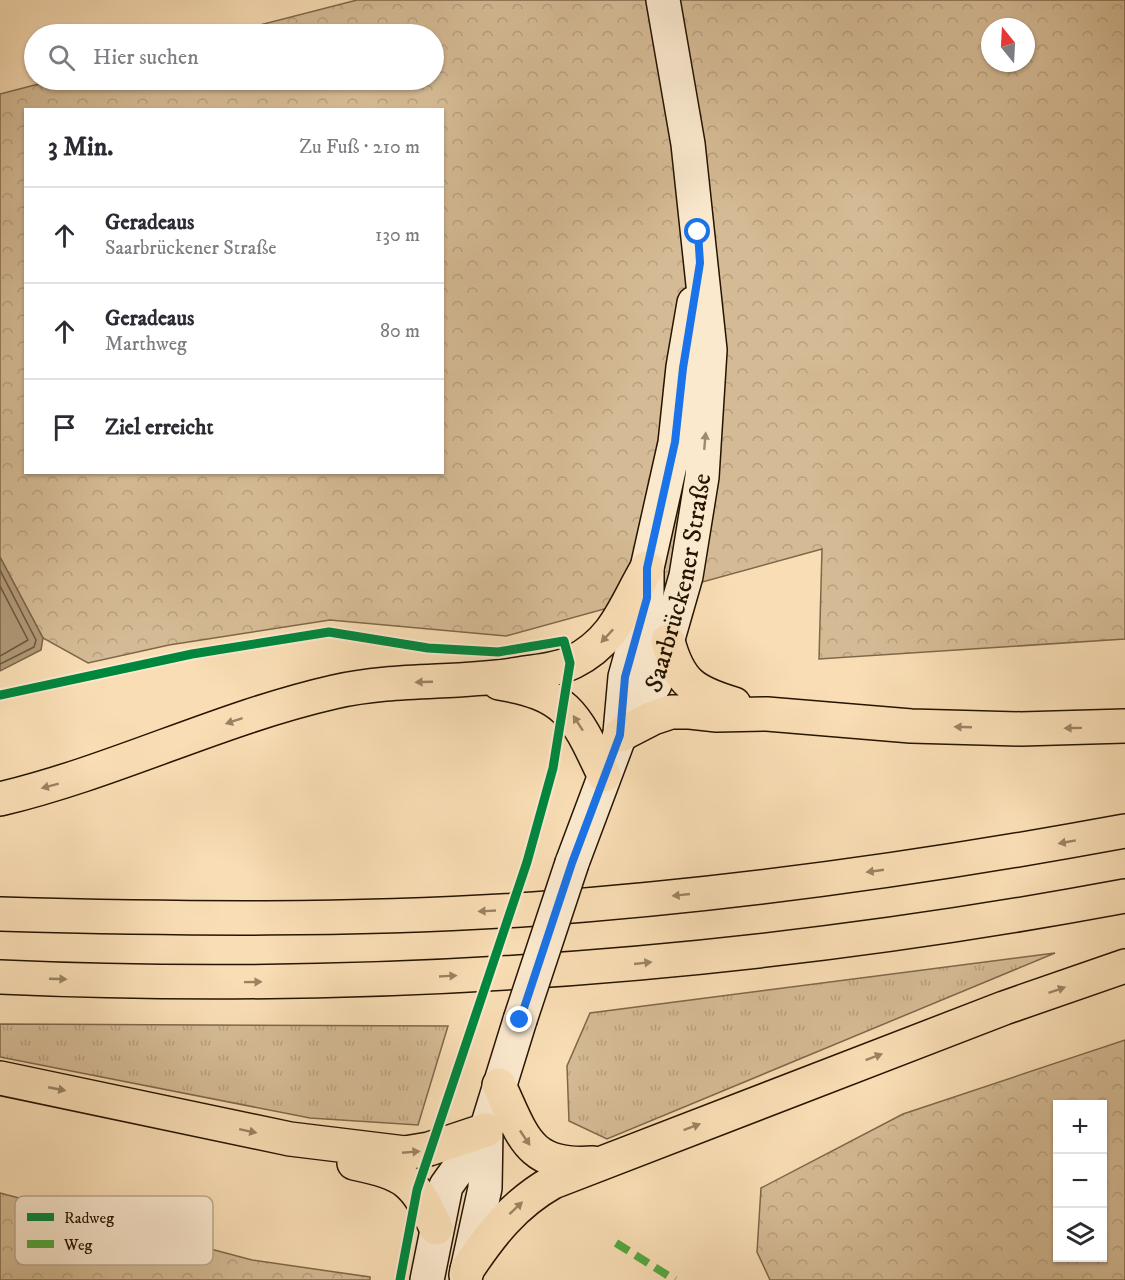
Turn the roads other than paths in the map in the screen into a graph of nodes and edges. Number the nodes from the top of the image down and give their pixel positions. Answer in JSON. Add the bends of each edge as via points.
{"nodes":[{"id":1,"x":663,"y":0,"type":"edge"},
{"id":2,"x":700,"y":263,"type":"junction"},
{"id":3,"x":647,"y":568,"type":"junction"},
{"id":4,"x":668,"y":641,"type":"junction"},
{"id":5,"x":482,"y":680,"type":"junction"},
{"id":6,"x":767,"y":714,"type":"junction"},
{"id":7,"x":1125,"y":726,"type":"edge"},
{"id":8,"x":620,"y":735,"type":"junction"},
{"id":9,"x":604,"y":775,"type":"junction"},
{"id":10,"x":0,"y":799,"type":"edge"},
{"id":11,"x":1125,"y":831,"type":"edge"},
{"id":12,"x":1125,"y":896,"type":"edge"},
{"id":13,"x":0,"y":914,"type":"edge"},
{"id":14,"x":1125,"y":966,"type":"edge"},
{"id":15,"x":0,"y":977,"type":"edge"},
{"id":16,"x":0,"y":1078,"type":"edge"},
{"id":17,"x":499,"y":1085,"type":"junction"},
{"id":18,"x":486,"y":1130,"type":"junction"},
{"id":19,"x":290,"y":1139,"type":"junction"},
{"id":20,"x":600,"y":1162,"type":"junction"},
{"id":21,"x":436,"y":1228,"type":"junction"},
{"id":22,"x":466,"y":1275,"type":"edge"},
{"id":23,"x":428,"y":1280,"type":"edge"}],
"edges":[{"from":1,"to":2,"type":"main road","name":"Saarbrückener Straße","via":[[688,144]]},
{"from":2,"to":3,"type":"main road","name":"Saarbrückener Straße","via":[[675,442]]},
{"from":4,"to":2,"type":"main road","name":"Saarbrückener Straße","one_way":true,"via":[[691,551],[706,437],[710,350]]},
{"from":3,"to":5,"type":"highway","one_way":true,"via":[[611,633],[590,652],[553,669]]},
{"from":3,"to":8,"type":"main road","name":"Saarbrückener Straße","via":[[647,598],[625,677]]},
{"from":4,"to":6,"type":"highway","via":[[676,666],[693,690]]},
{"from":4,"to":8,"type":"main road","name":"Saarbrückener Straße","via":[[655,684]]},
{"from":9,"to":5,"type":"highway","one_way":true,"via":[[584,733],[562,704],[540,693]]},
{"from":5,"to":10,"type":"highway","one_way":true,"via":[[382,683],[335,692]]},
{"from":7,"to":6,"type":"highway","one_way":true,"via":[[922,726]]},
{"from":6,"to":8,"type":"highway","via":[[670,712]]},
{"from":8,"to":9,"type":"main road"},
{"from":9,"to":17,"type":"main road","bridge":true},
{"from":11,"to":13,"type":"highway","one_way":true,"via":[[974,858],[776,885],[532,909],[231,919]]},
{"from":15,"to":12,"type":"highway","one_way":true,"via":[[190,982],[366,980],[538,971],[891,933]]},
{"from":20,"to":14,"type":"highway","one_way":true},
{"from":16,"to":19,"type":"highway","one_way":true},
{"from":17,"to":18,"type":"main road"},
{"from":17,"to":20,"type":"highway","one_way":true,"via":[[526,1141],[538,1154],[572,1164]]},
{"from":19,"to":18,"type":"highway","one_way":true,"via":[[405,1154]]},
{"from":18,"to":21,"type":"main road","via":[[446,1186]]},
{"from":18,"to":22,"type":"main road","via":[[485,1188]]},
{"from":19,"to":21,"type":"highway","via":[[401,1177],[421,1195]]},
{"from":22,"to":20,"type":"highway","one_way":true,"via":[[490,1235],[523,1201],[553,1182]]},
{"from":21,"to":23,"type":"main road"}]}
